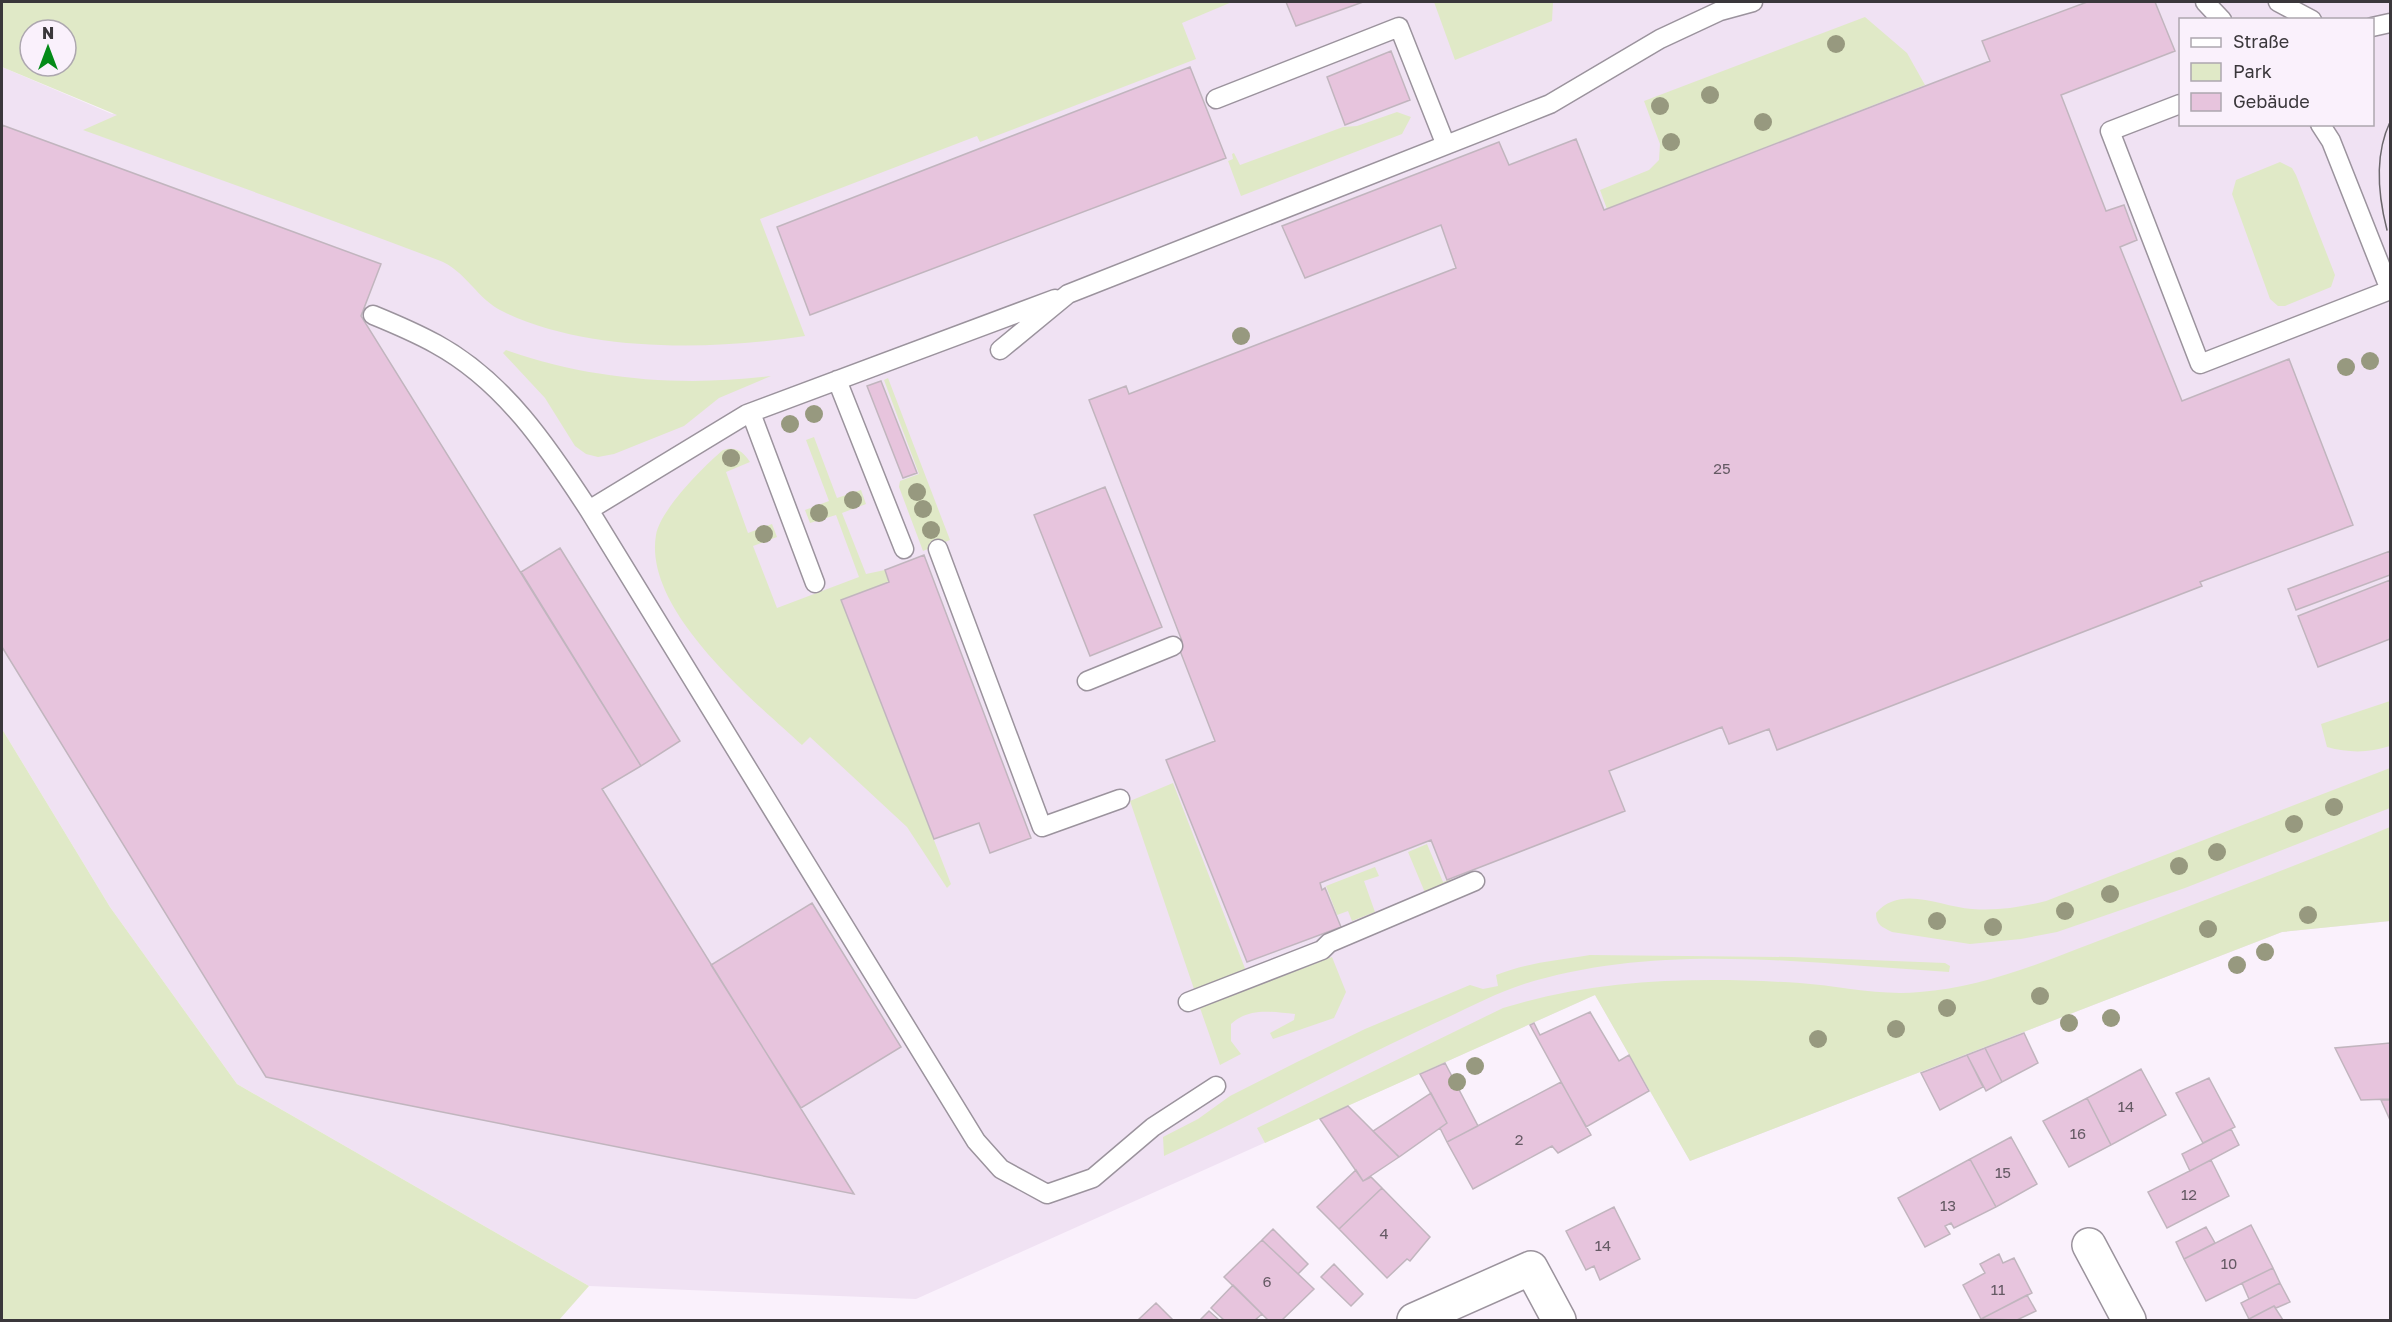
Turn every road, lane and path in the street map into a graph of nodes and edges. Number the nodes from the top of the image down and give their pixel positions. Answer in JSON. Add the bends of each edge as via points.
{"nodes":[{"id":1,"x":1753,"y":2,"type":"edge"},
{"id":2,"x":2205,"y":2,"type":"edge"},
{"id":3,"x":2278,"y":2,"type":"edge"},
{"id":4,"x":2220,"y":18,"type":"edge"},
{"id":5,"x":2308,"y":18,"type":"edge"},
{"id":6,"x":2391,"y":23,"type":"edge"},
{"id":7,"x":2374,"y":27,"type":"edge"},
{"id":8,"x":1216,"y":99,"type":"dead end"},
{"id":9,"x":2179,"y":105,"type":"edge"},
{"id":10,"x":2321,"y":126,"type":"edge"},
{"id":11,"x":1445,"y":143,"type":"junction"},
{"id":12,"x":2386,"y":263,"type":"edge"},
{"id":13,"x":2390,"y":290,"type":"edge"},
{"id":14,"x":1068,"y":294,"type":"junction"},
{"id":15,"x":374,"y":315,"type":"dead end"},
{"id":16,"x":1000,"y":350,"type":"dead end"},
{"id":17,"x":837,"y":380,"type":"junction"},
{"id":18,"x":751,"y":413,"type":"junction"},
{"id":19,"x":589,"y":510,"type":"junction"},
{"id":20,"x":904,"y":549,"type":"dead end"},
{"id":21,"x":938,"y":549,"type":"dead end"},
{"id":22,"x":815,"y":583,"type":"dead end"},
{"id":23,"x":1173,"y":646,"type":"dead end"},
{"id":24,"x":1088,"y":681,"type":"dead end"},
{"id":25,"x":1120,"y":799,"type":"dead end"},
{"id":26,"x":1475,"y":881,"type":"dead end"},
{"id":27,"x":1188,"y":1002,"type":"dead end"},
{"id":28,"x":1216,"y":1086,"type":"dead end"},
{"id":29,"x":2089,"y":1245,"type":"dead end"},
{"id":30,"x":1414,"y":1320,"type":"edge"},
{"id":31,"x":1558,"y":1320,"type":"edge"},
{"id":32,"x":2129,"y":1320,"type":"edge"}],
"edges":[{"from":1,"to":11,"type":"lane","via":[[1720,11],[1660,39],[1550,104]]},
{"from":2,"to":4,"type":"lane"},
{"from":3,"to":5,"type":"lane"},
{"from":6,"to":7,"type":"lane"},
{"from":8,"to":11,"type":"lane","via":[[1399,27]]},
{"from":9,"to":13,"type":"lane","via":[[2110,131],[2200,364]]},
{"from":10,"to":12,"type":"lane"},
{"from":11,"to":14,"type":"lane"},
{"from":12,"to":13,"type":"lane"},
{"from":14,"to":16,"type":"lane"},
{"from":14,"to":17,"type":"lane"},
{"from":15,"to":19,"type":"lane","via":[[438,345],[500,392],[534,429]]},
{"from":17,"to":18,"type":"lane"},
{"from":17,"to":20,"type":"lane"},
{"from":18,"to":19,"type":"lane"},
{"from":18,"to":22,"type":"lane"},
{"from":19,"to":28,"type":"lane","via":[[976,1141],[1001,1169],[1047,1194],[1093,1178],[1153,1127]]},
{"from":21,"to":25,"type":"lane","via":[[1042,827]]},
{"from":23,"to":24,"type":"lane"},
{"from":26,"to":27,"type":"lane","via":[[1329,943],[1322,950]]},
{"from":29,"to":32,"type":"street"},
{"from":30,"to":31,"type":"street","via":[[1531,1268]]}]}
